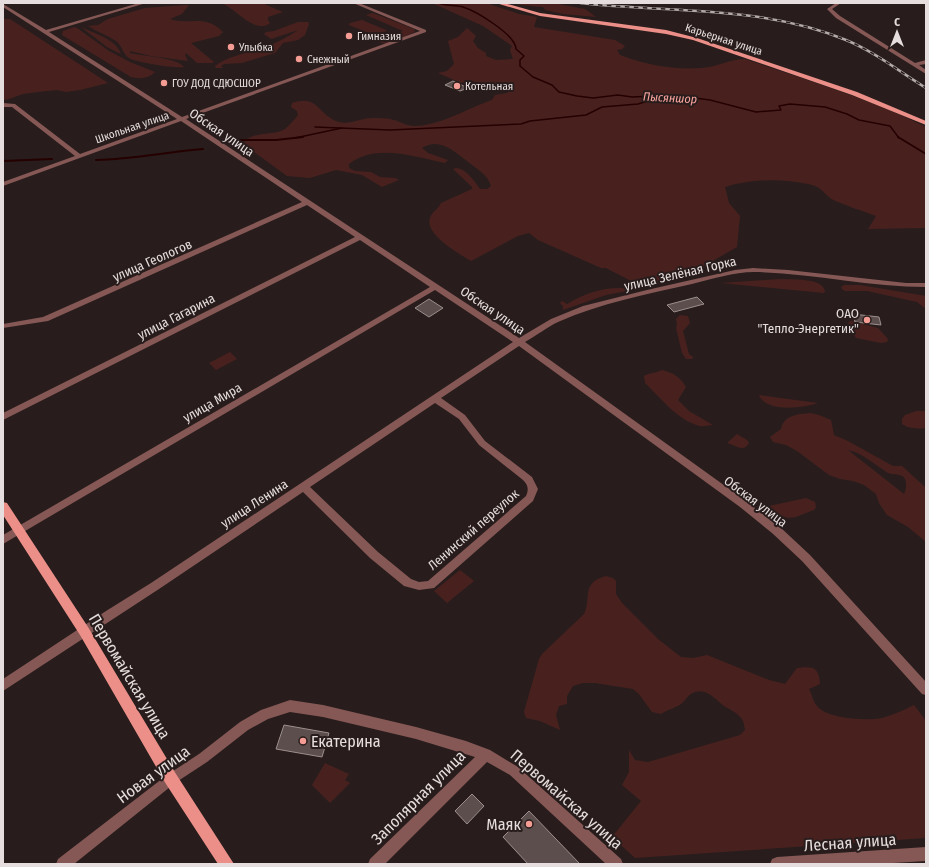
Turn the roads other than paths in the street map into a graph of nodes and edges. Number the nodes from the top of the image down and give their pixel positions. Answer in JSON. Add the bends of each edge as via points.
{"nodes":[{"id":1,"x":144,"y":3,"type":"edge"},
{"id":2,"x":355,"y":3,"type":"edge"},
{"id":3,"x":499,"y":3,"type":"edge"},
{"id":4,"x":839,"y":3,"type":"edge"},
{"id":5,"x":3,"y":5,"type":"edge"},
{"id":6,"x":44,"y":32,"type":"junction"},
{"id":7,"x":926,"y":62,"type":"edge"},
{"id":8,"x":914,"y":65,"type":"junction"},
{"id":9,"x":926,"y":72,"type":"edge"},
{"id":10,"x":3,"y":105,"type":"edge"},
{"id":11,"x":182,"y":120,"type":"junction"},
{"id":12,"x":926,"y":123,"type":"edge"},
{"id":13,"x":79,"y":156,"type":"junction"},
{"id":14,"x":3,"y":184,"type":"edge"},
{"id":15,"x":307,"y":202,"type":"junction"},
{"id":16,"x":361,"y":237,"type":"junction"},
{"id":17,"x":926,"y":285,"type":"edge"},
{"id":18,"x":435,"y":287,"type":"junction"},
{"id":19,"x":3,"y":326,"type":"edge"},
{"id":20,"x":519,"y":342,"type":"junction"},
{"id":21,"x":436,"y":399,"type":"junction"},
{"id":22,"x":3,"y":417,"type":"edge"},
{"id":23,"x":304,"y":487,"type":"junction"},
{"id":24,"x":3,"y":506,"type":"edge"},
{"id":25,"x":19,"y":531,"type":"junction"},
{"id":26,"x":3,"y":540,"type":"edge"},
{"id":27,"x":84,"y":630,"type":"junction"},
{"id":28,"x":3,"y":686,"type":"edge"},
{"id":29,"x":926,"y":690,"type":"edge"},
{"id":30,"x":265,"y":714,"type":"joint"},
{"id":31,"x":486,"y":754,"type":"junction"},
{"id":32,"x":171,"y":779,"type":"junction"},
{"id":33,"x":926,"y":854,"type":"edge"},
{"id":34,"x":63,"y":864,"type":"edge"},
{"id":35,"x":227,"y":864,"type":"edge"},
{"id":36,"x":375,"y":864,"type":"edge"},
{"id":37,"x":616,"y":864,"type":"edge"},
{"id":38,"x":777,"y":864,"type":"edge"}],
"edges":[{"from":1,"to":6,"type":"street"},
{"from":2,"to":11,"type":"street","name":"Школьная улица","via":[[424,31]]},
{"from":3,"to":12,"type":"main road","name":"Карьерная улица","via":[[550,16],[648,29],[691,38],[866,97]]},
{"from":4,"to":8,"type":"street","via":[[829,9]]},
{"from":5,"to":6,"type":"street","name":"Обская улица"},
{"from":6,"to":11,"type":"street","name":"Обская улица"},
{"from":7,"to":8,"type":"street"},
{"from":8,"to":9,"type":"street"},
{"from":10,"to":13,"type":"street","via":[[13,105]]},
{"from":11,"to":13,"type":"street","name":"Школьная улица"},
{"from":11,"to":15,"type":"street","name":"Обская улица"},
{"from":13,"to":14,"type":"street","name":"Школьная улица"},
{"from":15,"to":16,"type":"street","name":"Обская улица"},
{"from":15,"to":19,"type":"street","name":"улица Геологов","via":[[45,319]]},
{"from":16,"to":18,"type":"street","name":"Обская улица"},
{"from":16,"to":22,"type":"street","name":"улица Гагарина"},
{"from":17,"to":20,"type":"street","name":"улица Зелёная Горка","via":[[788,272],[735,272],[586,308],[554,321]]},
{"from":18,"to":20,"type":"street","name":"Обская улица"},
{"from":18,"to":25,"type":"street","name":"улица Мира"},
{"from":20,"to":21,"type":"street","name":"улица Ленина"},
{"from":20,"to":29,"type":"street","name":"Обская улица","via":[[776,530],[830,584]]},
{"from":21,"to":23,"type":"street","name":"улица Ленина"},
{"from":21,"to":23,"type":"street","name":"Ленинский переулок","via":[[462,417],[482,443],[526,477],[532,483],[533,490],[526,502],[430,585],[408,583],[374,555]]},
{"from":23,"to":27,"type":"street","name":"улица Ленина"},
{"from":24,"to":25,"type":"main road","name":"Первомайская улица"},
{"from":25,"to":26,"type":"street","name":"улица Мира"},
{"from":25,"to":27,"type":"main road","name":"Первомайская улица"},
{"from":27,"to":28,"type":"street","name":"улица Ленина"},
{"from":27,"to":32,"type":"main road","name":"Первомайская улица"},
{"from":30,"to":31,"type":"street","name":"Первомайская улица","via":[[290,706],[323,711],[444,740]]},
{"from":30,"to":32,"type":"street","name":"Новая улица"},
{"from":31,"to":36,"type":"street","name":"Заполярная улица"},
{"from":31,"to":37,"type":"street","name":"Первомайская улица","via":[[514,771]]},
{"from":32,"to":34,"type":"street","name":"Новая улица"},
{"from":32,"to":35,"type":"main road","name":"Первомайская улица"},
{"from":33,"to":38,"type":"street","name":"Лесная улица"}]}
